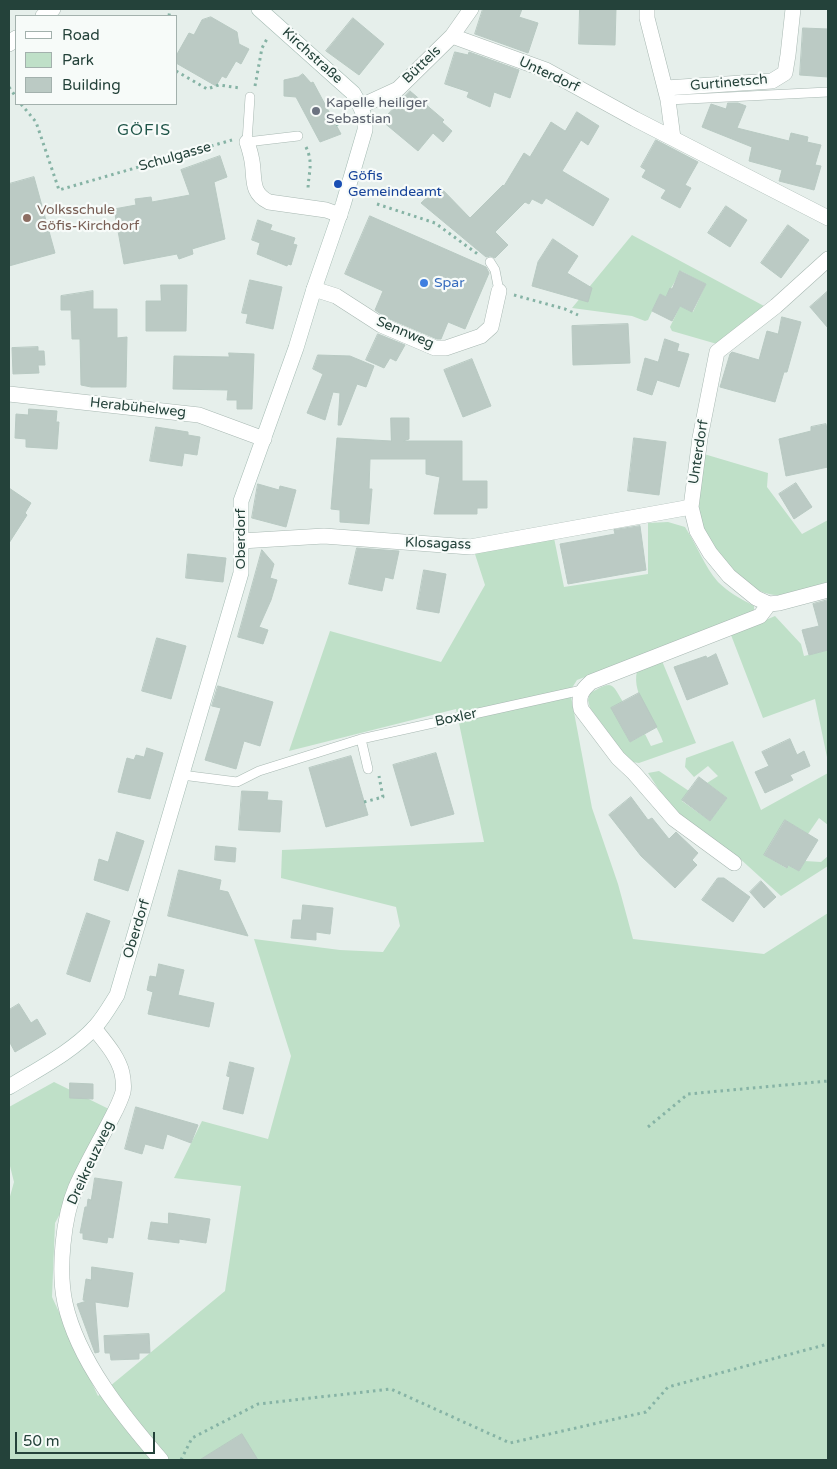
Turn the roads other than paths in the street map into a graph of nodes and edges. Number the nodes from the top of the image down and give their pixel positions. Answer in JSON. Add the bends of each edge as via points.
{"nodes":[{"id":1,"x":259,"y":9,"type":"edge"},
{"id":2,"x":471,"y":9,"type":"edge"},
{"id":3,"x":646,"y":9,"type":"edge"},
{"id":4,"x":793,"y":9,"type":"edge"},
{"id":5,"x":452,"y":36,"type":"junction"},
{"id":6,"x":828,"y":92,"type":"edge"},
{"id":7,"x":667,"y":94,"type":"junction"},
{"id":8,"x":250,"y":97,"type":"road end"},
{"id":9,"x":361,"y":106,"type":"junction"},
{"id":10,"x":673,"y":138,"type":"junction"},
{"id":11,"x":301,"y":139,"type":"road end"},
{"id":12,"x":247,"y":142,"type":"junction"},
{"id":13,"x":340,"y":215,"type":"junction"},
{"id":14,"x":828,"y":218,"type":"edge"},
{"id":15,"x":828,"y":259,"type":"edge"},
{"id":16,"x":490,"y":262,"type":"road end"},
{"id":17,"x":314,"y":289,"type":"junction"},
{"id":18,"x":499,"y":291,"type":"joint"},
{"id":19,"x":9,"y":394,"type":"edge"},
{"id":20,"x":264,"y":438,"type":"junction"},
{"id":21,"x":691,"y":507,"type":"junction"},
{"id":22,"x":241,"y":541,"type":"junction"},
{"id":23,"x":828,"y":590,"type":"edge"},
{"id":24,"x":769,"y":604,"type":"junction"},
{"id":25,"x":582,"y":690,"type":"junction"},
{"id":26,"x":361,"y":739,"type":"junction"},
{"id":27,"x":368,"y":769,"type":"dead end"},
{"id":28,"x":182,"y":775,"type":"junction"},
{"id":29,"x":734,"y":863,"type":"dead end"},
{"id":30,"x":94,"y":1028,"type":"junction"},
{"id":31,"x":9,"y":1087,"type":"edge"},
{"id":32,"x":160,"y":1460,"type":"edge"}],
"edges":[{"from":1,"to":9,"type":"street","name":"Kirchstraße","via":[[353,93]]},
{"from":2,"to":5,"type":"street","name":"Büttels"},
{"from":3,"to":7,"type":"street"},
{"from":4,"to":7,"type":"street","name":"Gurtinetsch","via":[[785,73],[772,82]]},
{"from":5,"to":9,"type":"street","name":"Büttels","via":[[398,89]]},
{"from":5,"to":10,"type":"street","name":"Unterdorf","via":[[546,70]]},
{"from":6,"to":7,"type":"lane","name":"Gurtinetsch"},
{"from":7,"to":10,"type":"street"},
{"from":8,"to":12,"type":"lane"},
{"from":9,"to":13,"type":"street","name":"Oberdorf","via":[[366,119],[365,130]]},
{"from":10,"to":14,"type":"street","name":"Unterdorf"},
{"from":11,"to":12,"type":"lane"},
{"from":12,"to":13,"type":"street","via":[[256,192],[262,198]]},
{"from":13,"to":17,"type":"street","name":"Oberdorf"},
{"from":15,"to":21,"type":"street","name":"Unterdorf","via":[[776,306],[717,352],[700,438]]},
{"from":16,"to":18,"type":"lane","name":"Sennweg"},
{"from":17,"to":18,"type":"street","name":"Sennweg","via":[[336,296],[381,325],[435,348],[446,348],[481,336],[491,328]]},
{"from":17,"to":20,"type":"street","name":"Oberdorf"},
{"from":19,"to":20,"type":"street","name":"Herabühelweg","via":[[199,415]]},
{"from":20,"to":22,"type":"street","name":"Oberdorf","via":[[241,501]]},
{"from":21,"to":22,"type":"street","name":"Klosagass","via":[[470,547],[324,536]]},
{"from":21,"to":24,"type":"street","name":"Unterdorf","via":[[697,531],[710,554],[729,576],[756,598]]},
{"from":22,"to":28,"type":"street","name":"Oberdorf","via":[[241,574]]},
{"from":23,"to":24,"type":"street"},
{"from":24,"to":25,"type":"street","name":"Boxler","via":[[760,616],[591,682]]},
{"from":25,"to":26,"type":"lane","name":"Boxler"},
{"from":25,"to":29,"type":"street","via":[[579,699],[581,709],[618,758],[674,819]]},
{"from":26,"to":27,"type":"lane"},
{"from":26,"to":28,"type":"lane","name":"Boxler","via":[[259,771],[237,782]]},
{"from":28,"to":30,"type":"street","name":"Oberdorf","via":[[117,995]]},
{"from":30,"to":31,"type":"street","name":"Oberdorf","via":[[71,1048]]},
{"from":30,"to":32,"type":"street","name":"Dreikreuzweg","via":[[122,1072],[123,1090],[76,1188],[66,1219],[63,1252],[65,1302],[76,1334],[96,1374]]}]}
